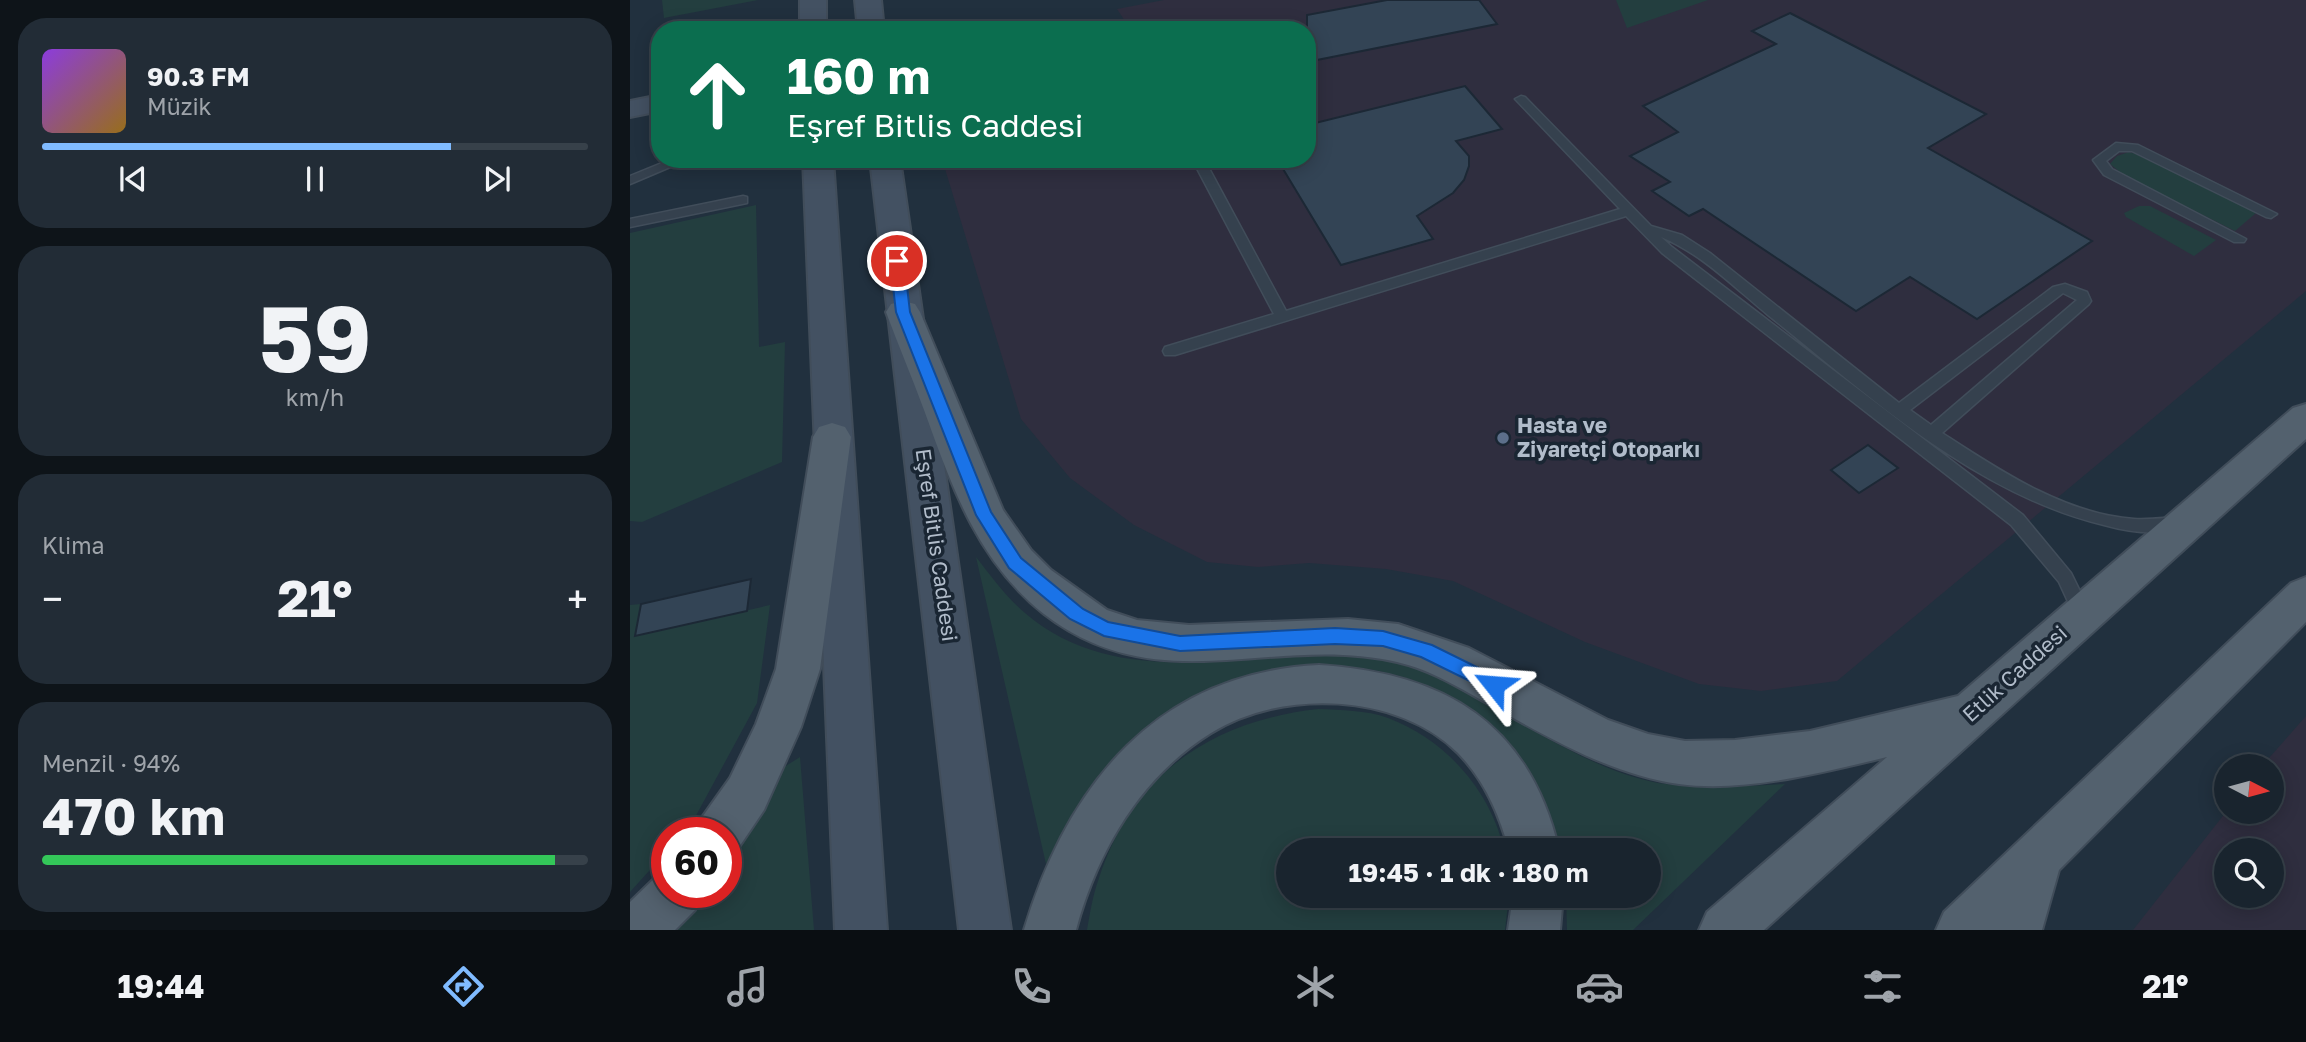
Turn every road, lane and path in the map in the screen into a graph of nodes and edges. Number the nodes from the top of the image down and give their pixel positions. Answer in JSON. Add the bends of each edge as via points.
{"nodes":[{"id":1,"x":813,"y":0,"type":"edge"},
{"id":2,"x":868,"y":0,"type":"edge"},
{"id":3,"x":813,"y":21,"type":"edge"},
{"id":4,"x":869,"y":21,"type":"edge"},
{"id":5,"x":1521,"y":99,"type":"dead end"},
{"id":6,"x":651,"y":105,"type":"edge"},
{"id":7,"x":630,"y":109,"type":"edge"},
{"id":8,"x":660,"y":168,"type":"edge"},
{"id":9,"x":818,"y":168,"type":"edge"},
{"id":10,"x":886,"y":168,"type":"edge"},
{"id":11,"x":1203,"y":168,"type":"edge"},
{"id":12,"x":630,"y":180,"type":"edge"},
{"id":13,"x":743,"y":200,"type":"dead end"},
{"id":14,"x":1628,"y":211,"type":"junction"},
{"id":15,"x":2272,"y":214,"type":"dead end"},
{"id":16,"x":630,"y":223,"type":"edge"},
{"id":17,"x":1644,"y":229,"type":"junction"},
{"id":18,"x":2239,"y":239,"type":"dead end"},
{"id":19,"x":903,"y":312,"type":"junction"},
{"id":20,"x":1281,"y":315,"type":"junction"},
{"id":21,"x":1170,"y":351,"type":"dead end"},
{"id":22,"x":1900,"y":410,"type":"junction"},
{"id":23,"x":2306,"y":418,"type":"edge"},
{"id":24,"x":1932,"y":433,"type":"junction"},
{"id":25,"x":832,"y":437,"type":"junction"},
{"id":26,"x":2186,"y":522,"type":"junction"},
{"id":27,"x":2306,"y":595,"type":"edge"},
{"id":28,"x":2082,"y":614,"type":"junction"},
{"id":29,"x":1972,"y":712,"type":"junction"},
{"id":30,"x":731,"y":817,"type":"edge"},
{"id":31,"x":1531,"y":838,"type":"edge"},
{"id":32,"x":2038,"y":857,"type":"junction"},
{"id":33,"x":661,"y":908,"type":"edge"},
{"id":34,"x":1537,"y":908,"type":"edge"},
{"id":35,"x":639,"y":930,"type":"edge"},
{"id":36,"x":861,"y":930,"type":"edge"},
{"id":37,"x":985,"y":930,"type":"edge"},
{"id":38,"x":1050,"y":930,"type":"edge"},
{"id":39,"x":1534,"y":930,"type":"edge"},
{"id":40,"x":1725,"y":930,"type":"edge"},
{"id":41,"x":1962,"y":930,"type":"edge"},
{"id":42,"x":2016,"y":930,"type":"edge"}],
"edges":[{"from":1,"to":3,"type":"main road"},
{"from":2,"to":4,"type":"main road"},
{"from":5,"to":14,"type":"lane"},
{"from":6,"to":7,"type":"main road"},
{"from":8,"to":12,"type":"lane"},
{"from":9,"to":25,"type":"main road"},
{"from":10,"to":19,"type":"main road","name":"Eşref Bitlis Caddesi"},
{"from":11,"to":20,"type":"lane"},
{"from":13,"to":16,"type":"lane"},
{"from":14,"to":17,"type":"lane"},
{"from":14,"to":20,"type":"lane"},
{"from":15,"to":18,"type":"lane","via":[[2134,148],[2116,147],[2099,160],[2108,172]]},
{"from":17,"to":22,"type":"lane","via":[[1672,237],[1710,261]]},
{"from":17,"to":28,"type":"lane","via":[[2017,520],[2066,578]]},
{"from":19,"to":29,"type":"main road","via":[[967,476],[1003,548],[1050,595],[1104,629],[1207,645],[1335,636],[1383,638],[1453,662],[1620,746],[1677,762],[1727,763],[1801,755]]},
{"from":19,"to":37,"type":"main road","name":"Eşref Bitlis Caddesi"},
{"from":20,"to":21,"type":"lane"},
{"from":22,"to":24,"type":"lane"},
{"from":22,"to":24,"type":"lane","via":[[2058,290],[2082,295],[2084,301]]},
{"from":23,"to":26,"type":"main road","name":"Etlik Caddesi"},
{"from":24,"to":26,"type":"lane","via":[[1992,472],[2069,507],[2129,525]]},
{"from":25,"to":30,"type":"main road","via":[[799,669],[778,727]]},
{"from":25,"to":36,"type":"main road"},
{"from":26,"to":28,"type":"main road","name":"Etlik Caddesi"},
{"from":27,"to":32,"type":"main road"},
{"from":28,"to":29,"type":"main road","name":"Etlik Caddesi"},
{"from":29,"to":40,"type":"main road","name":"Etlik Caddesi"},
{"from":31,"to":38,"type":"main road","via":[[1508,783],[1483,747],[1452,722],[1420,705],[1369,690],[1313,683],[1281,687],[1246,694],[1207,712],[1158,747],[1113,795],[1085,837],[1056,901]]},
{"from":32,"to":41,"type":"main road"},
{"from":32,"to":42,"type":"main road"},
{"from":33,"to":35,"type":"main road"},
{"from":34,"to":39,"type":"main road"}]}
